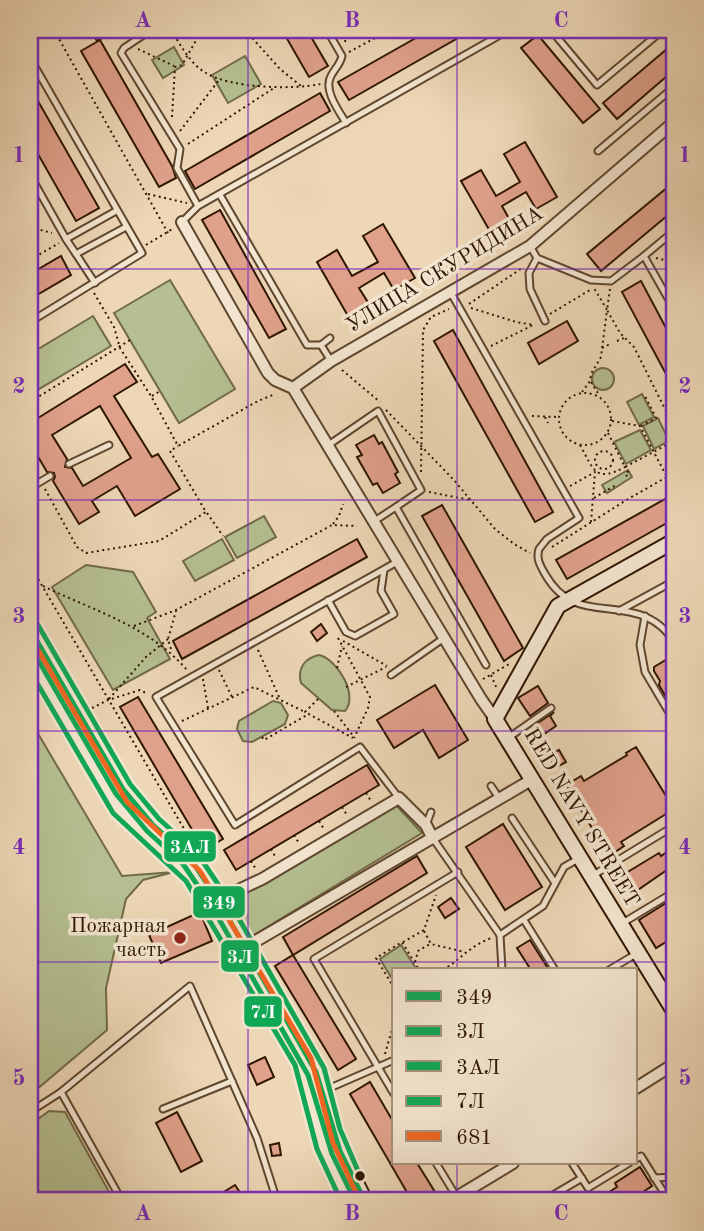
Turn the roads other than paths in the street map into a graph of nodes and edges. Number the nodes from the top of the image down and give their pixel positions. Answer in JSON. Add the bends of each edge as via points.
{"nodes":[{"id":1,"x":151,"y":30,"type":"edge"},
{"id":2,"x":327,"y":30,"type":"edge"},
{"id":3,"x":509,"y":30,"type":"edge"},
{"id":4,"x":551,"y":30,"type":"edge"},
{"id":5,"x":663,"y":30,"type":"edge"},
{"id":6,"x":30,"y":58,"type":"edge"},
{"id":7,"x":673,"y":89,"type":"edge"},
{"id":8,"x":674,"y":122,"type":"edge"},
{"id":9,"x":346,"y":123,"type":"junction"},
{"id":10,"x":597,"y":151,"type":"dead end"},
{"id":11,"x":30,"y":174,"type":"edge"},
{"id":12,"x":220,"y":195,"type":"junction"},
{"id":13,"x":198,"y":206,"type":"junction"},
{"id":14,"x":117,"y":211,"type":"junction"},
{"id":15,"x":182,"y":222,"type":"joint"},
{"id":16,"x":126,"y":227,"type":"junction"},
{"id":17,"x":674,"y":230,"type":"edge"},
{"id":18,"x":66,"y":239,"type":"junction"},
{"id":19,"x":530,"y":246,"type":"junction"},
{"id":20,"x":76,"y":254,"type":"junction"},
{"id":21,"x":647,"y":256,"type":"junction"},
{"id":22,"x":537,"y":258,"type":"junction"},
{"id":23,"x":92,"y":285,"type":"junction"},
{"id":24,"x":451,"y":292,"type":"junction"},
{"id":25,"x":674,"y":309,"type":"edge"},
{"id":26,"x":545,"y":321,"type":"dead end"},
{"id":27,"x":30,"y":322,"type":"edge"},
{"id":28,"x":330,"y":338,"type":"dead end"},
{"id":29,"x":321,"y":345,"type":"junction"},
{"id":30,"x":331,"y":361,"type":"junction"},
{"id":31,"x":293,"y":388,"type":"junction"},
{"id":32,"x":109,"y":445,"type":"dead end"},
{"id":33,"x":327,"y":446,"type":"junction"},
{"id":34,"x":69,"y":464,"type":"dead end"},
{"id":35,"x":50,"y":476,"type":"dead end"},
{"id":36,"x":30,"y":488,"type":"edge"},
{"id":37,"x":396,"y":507,"type":"junction"},
{"id":38,"x":373,"y":522,"type":"junction"},
{"id":39,"x":674,"y":541,"type":"edge"},
{"id":40,"x":397,"y":562,"type":"junction"},
{"id":41,"x":384,"y":570,"type":"junction"},
{"id":42,"x":674,"y":581,"type":"edge"},
{"id":43,"x":569,"y":599,"type":"junction"},
{"id":44,"x":328,"y":600,"type":"junction"},
{"id":45,"x":619,"y":611,"type":"junction"},
{"id":46,"x":645,"y":616,"type":"junction"},
{"id":47,"x":372,"y":626,"type":"junction"},
{"id":48,"x":30,"y":629,"type":"edge"},
{"id":49,"x":376,"y":636,"type":"dead end"},
{"id":50,"x":444,"y":639,"type":"junction"},
{"id":51,"x":674,"y":642,"type":"edge"},
{"id":52,"x":30,"y":654,"type":"edge"},
{"id":53,"x":486,"y":665,"type":"dead end"},
{"id":54,"x":391,"y":675,"type":"dead end"},
{"id":55,"x":551,"y":708,"type":"dead end"},
{"id":56,"x":495,"y":719,"type":"junction"},
{"id":57,"x":674,"y":721,"type":"edge"},
{"id":58,"x":508,"y":738,"type":"junction"},
{"id":59,"x":533,"y":779,"type":"junction"},
{"id":60,"x":491,"y":786,"type":"dead end"},
{"id":61,"x":399,"y":797,"type":"junction"},
{"id":62,"x":499,"y":798,"type":"junction"},
{"id":63,"x":431,"y":812,"type":"dead end"},
{"id":64,"x":512,"y":818,"type":"dead end"},
{"id":65,"x":426,"y":825,"type":"junction"},
{"id":66,"x":674,"y":826,"type":"edge"},
{"id":67,"x":432,"y":837,"type":"junction"},
{"id":68,"x":580,"y":857,"type":"junction"},
{"id":69,"x":458,"y":872,"type":"junction"},
{"id":70,"x":592,"y":876,"type":"junction"},
{"id":71,"x":555,"y":883,"type":"junction"},
{"id":72,"x":674,"y":892,"type":"edge"},
{"id":73,"x":213,"y":902,"type":"junction"},
{"id":74,"x":524,"y":920,"type":"junction"},
{"id":75,"x":621,"y":924,"type":"junction"},
{"id":76,"x":500,"y":935,"type":"junction"},
{"id":77,"x":244,"y":948,"type":"junction"},
{"id":78,"x":638,"y":953,"type":"junction"},
{"id":79,"x":502,"y":968,"type":"edge"},
{"id":80,"x":554,"y":968,"type":"edge"},
{"id":81,"x":612,"y":968,"type":"edge"},
{"id":82,"x":674,"y":1012,"type":"edge"},
{"id":83,"x":392,"y":1061,"type":"edge"},
{"id":84,"x":674,"y":1065,"type":"edge"},
{"id":85,"x":379,"y":1066,"type":"junction"},
{"id":86,"x":232,"y":1081,"type":"junction"},
{"id":87,"x":638,"y":1086,"type":"edge"},
{"id":88,"x":392,"y":1090,"type":"edge"},
{"id":89,"x":323,"y":1091,"type":"junction"},
{"id":90,"x":61,"y":1092,"type":"junction"},
{"id":91,"x":163,"y":1109,"type":"dead end"},
{"id":92,"x":30,"y":1112,"type":"edge"},
{"id":93,"x":638,"y":1158,"type":"edge"},
{"id":94,"x":437,"y":1164,"type":"edge"},
{"id":95,"x":511,"y":1164,"type":"edge"},
{"id":96,"x":573,"y":1164,"type":"edge"},
{"id":97,"x":627,"y":1164,"type":"edge"},
{"id":98,"x":674,"y":1177,"type":"edge"},
{"id":99,"x":582,"y":1178,"type":"junction"},
{"id":100,"x":654,"y":1178,"type":"junction"},
{"id":101,"x":457,"y":1199,"type":"edge"},
{"id":102,"x":122,"y":1201,"type":"edge"},
{"id":103,"x":277,"y":1201,"type":"edge"},
{"id":104,"x":349,"y":1201,"type":"edge"},
{"id":105,"x":365,"y":1201,"type":"edge"},
{"id":106,"x":543,"y":1201,"type":"edge"},
{"id":107,"x":669,"y":1201,"type":"edge"}],
"edges":[{"from":1,"to":13,"type":"lane","via":[[121,53],[175,139],[180,149],[177,168]]},
{"from":2,"to":9,"type":"lane","via":[[342,56],[328,83]]},
{"from":3,"to":9,"type":"lane"},
{"from":4,"to":5,"type":"lane","via":[[597,85]]},
{"from":6,"to":14,"type":"lane"},
{"from":7,"to":10,"type":"lane"},
{"from":8,"to":19,"type":"street","name":"УЛИЦА СКУРИДИНА"},
{"from":9,"to":12,"type":"lane"},
{"from":11,"to":18,"type":"lane"},
{"from":12,"to":13,"type":"lane"},
{"from":12,"to":29,"type":"lane","via":[[307,345]]},
{"from":13,"to":15,"type":"lane"},
{"from":14,"to":16,"type":"lane"},
{"from":14,"to":18,"type":"lane"},
{"from":15,"to":31,"type":"street","via":[[268,373]]},
{"from":16,"to":20,"type":"lane"},
{"from":16,"to":23,"type":"lane","via":[[142,253]]},
{"from":17,"to":21,"type":"lane"},
{"from":18,"to":20,"type":"lane"},
{"from":19,"to":22,"type":"lane"},
{"from":19,"to":24,"type":"street","name":"УЛИЦА СКУРИДИНА"},
{"from":20,"to":23,"type":"lane"},
{"from":21,"to":22,"type":"lane","via":[[611,281],[572,274]]},
{"from":21,"to":25,"type":"lane"},
{"from":22,"to":26,"type":"lane","via":[[529,273],[530,289]]},
{"from":23,"to":27,"type":"lane"},
{"from":24,"to":30,"type":"street","name":"УЛИЦА СКУРИДИНА"},
{"from":24,"to":43,"type":"lane","via":[[579,518],[547,539],[537,555],[551,585]]},
{"from":28,"to":29,"type":"lane"},
{"from":29,"to":30,"type":"lane"},
{"from":30,"to":31,"type":"street","name":"УЛИЦА СКУРИДИНА"},
{"from":31,"to":33,"type":"street"},
{"from":32,"to":34,"type":"lane"},
{"from":33,"to":37,"type":"lane","via":[[378,411],[421,490]]},
{"from":33,"to":38,"type":"street"},
{"from":35,"to":36,"type":"lane"},
{"from":37,"to":38,"type":"lane"},
{"from":37,"to":53,"type":"lane"},
{"from":38,"to":40,"type":"street"},
{"from":39,"to":43,"type":"main road"},
{"from":40,"to":41,"type":"lane"},
{"from":40,"to":50,"type":"street"},
{"from":41,"to":44,"type":"lane"},
{"from":41,"to":47,"type":"lane","via":[[381,591],[394,614]]},
{"from":42,"to":45,"type":"lane"},
{"from":43,"to":45,"type":"lane","via":[[586,607]]},
{"from":43,"to":56,"type":"main road","via":[[558,606]]},
{"from":44,"to":47,"type":"lane","via":[[346,632],[355,636]]},
{"from":44,"to":61,"type":"lane","via":[[156,697],[235,825],[360,747]]},
{"from":45,"to":46,"type":"lane"},
{"from":46,"to":51,"type":"lane","via":[[663,626]]},
{"from":46,"to":57,"type":"lane","via":[[640,645],[645,672]]},
{"from":47,"to":49,"type":"lane"},
{"from":48,"to":73,"type":"main road","via":[[123,789],[145,817],[190,858]]},
{"from":50,"to":54,"type":"lane"},
{"from":50,"to":56,"type":"street"},
{"from":52,"to":73,"type":"main road","via":[[120,808],[181,863]]},
{"from":55,"to":58,"type":"lane"},
{"from":56,"to":58,"type":"main road","name":"RED NAVY STREET"},
{"from":58,"to":59,"type":"main road","name":"RED NAVY STREET"},
{"from":59,"to":62,"type":"street"},
{"from":59,"to":68,"type":"main road","name":"RED NAVY STREET"},
{"from":60,"to":62,"type":"lane"},
{"from":61,"to":65,"type":"street"},
{"from":61,"to":73,"type":"street","via":[[262,879]]},
{"from":62,"to":67,"type":"street"},
{"from":63,"to":65,"type":"lane"},
{"from":64,"to":71,"type":"lane"},
{"from":65,"to":67,"type":"street"},
{"from":66,"to":70,"type":"lane"},
{"from":67,"to":69,"type":"lane"},
{"from":67,"to":77,"type":"street"},
{"from":68,"to":70,"type":"main road","name":"RED NAVY STREET"},
{"from":68,"to":71,"type":"lane","via":[[564,867]]},
{"from":69,"to":76,"type":"lane"},
{"from":69,"to":85,"type":"lane","via":[[314,959]]},
{"from":70,"to":75,"type":"main road","name":"RED NAVY STREET"},
{"from":71,"to":74,"type":"lane","via":[[543,906]]},
{"from":72,"to":75,"type":"lane"},
{"from":73,"to":77,"type":"main road"},
{"from":73,"to":104,"type":"main road","via":[[303,1062],[325,1146]]},
{"from":74,"to":76,"type":"lane"},
{"from":74,"to":80,"type":"lane"},
{"from":75,"to":78,"type":"main road","name":"RED NAVY STREET"},
{"from":76,"to":79,"type":"lane"},
{"from":77,"to":89,"type":"main road","via":[[307,1054]]},
{"from":78,"to":81,"type":"lane"},
{"from":78,"to":82,"type":"main road","name":"RED NAVY STREET"},
{"from":83,"to":85,"type":"lane"},
{"from":84,"to":87,"type":"street"},
{"from":85,"to":88,"type":"lane"},
{"from":85,"to":89,"type":"lane"},
{"from":86,"to":90,"type":"lane","via":[[190,986]]},
{"from":86,"to":91,"type":"lane"},
{"from":86,"to":103,"type":"lane"},
{"from":89,"to":105,"type":"main road","via":[[332,1132]]},
{"from":90,"to":92,"type":"lane"},
{"from":90,"to":102,"type":"lane"},
{"from":93,"to":100,"type":"lane"},
{"from":94,"to":101,"type":"lane"},
{"from":95,"to":101,"type":"street"},
{"from":96,"to":99,"type":"lane"},
{"from":97,"to":99,"type":"lane","via":[[588,1188]]},
{"from":98,"to":100,"type":"lane"},
{"from":99,"to":106,"type":"lane"},
{"from":100,"to":107,"type":"lane"}]}
